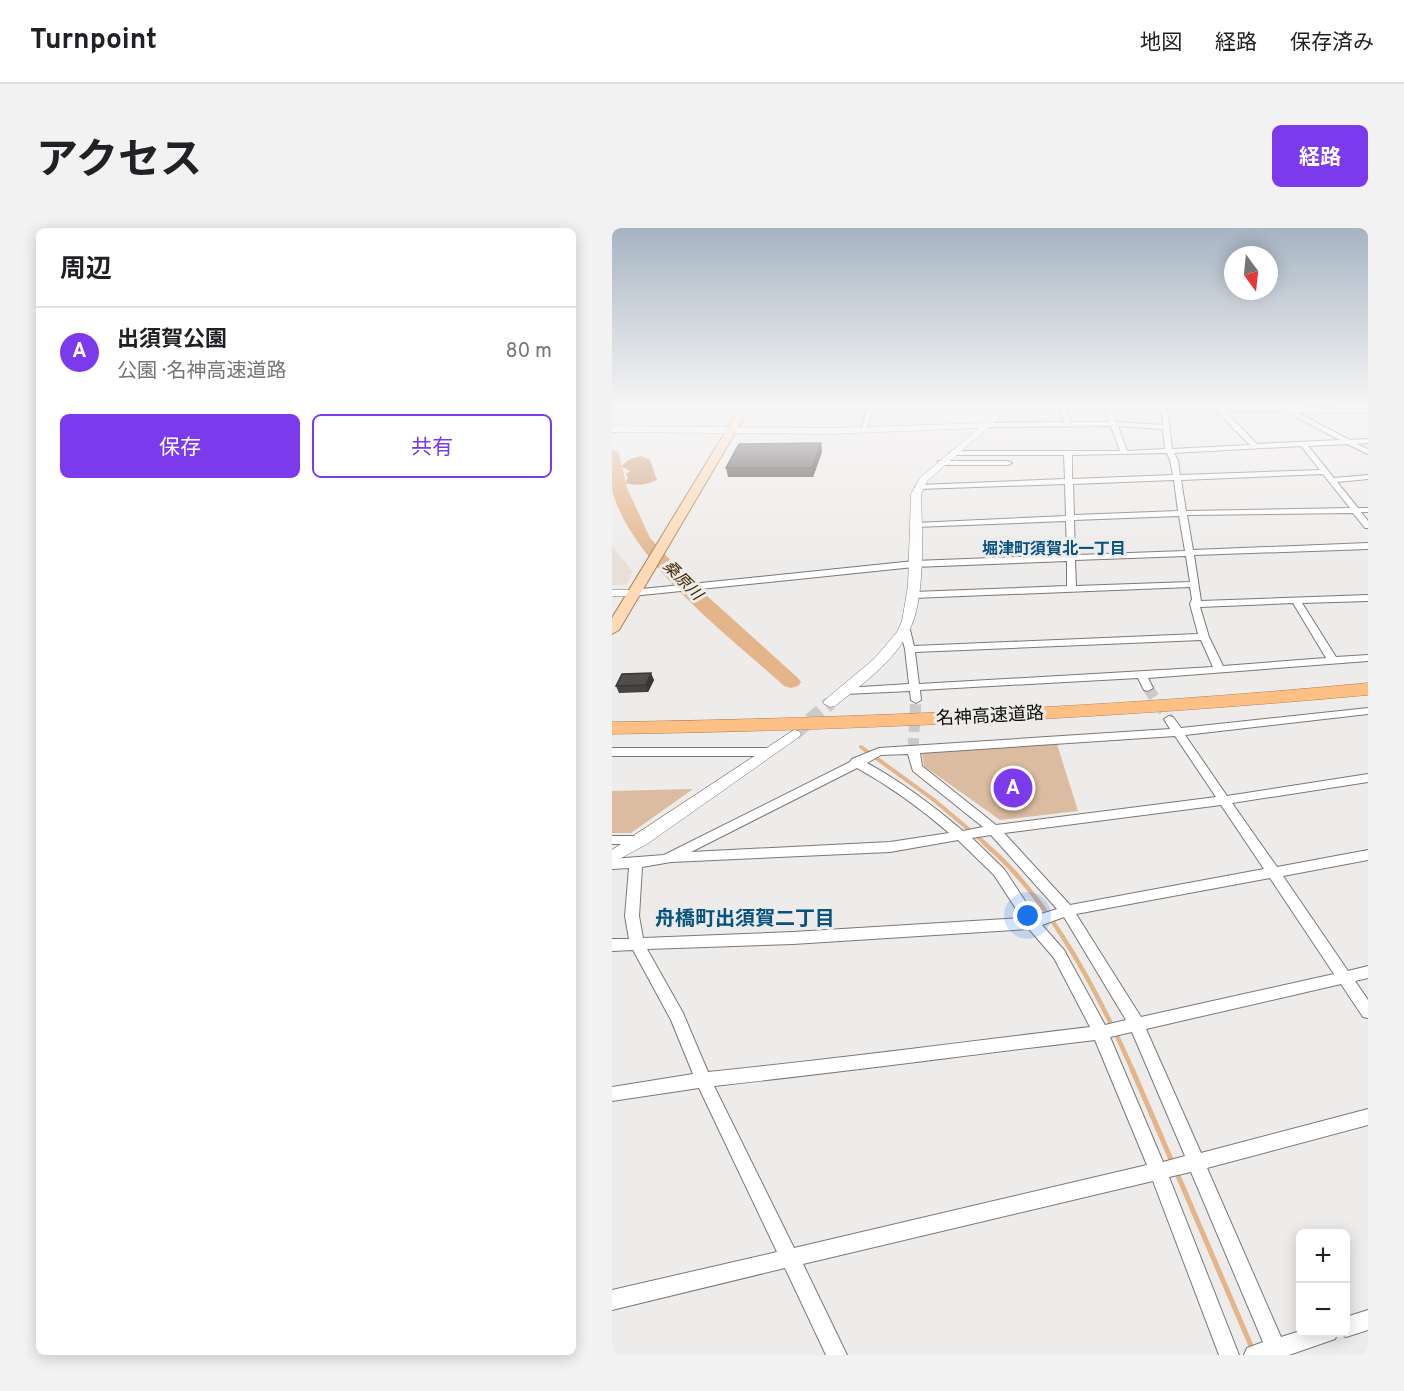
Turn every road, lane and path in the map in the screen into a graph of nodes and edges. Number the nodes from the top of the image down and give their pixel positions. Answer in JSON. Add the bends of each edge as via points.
{"nodes":[{"id":1,"x":715,"y":459,"type":"edge"},
{"id":2,"x":946,"y":459,"type":"edge"},
{"id":3,"x":1068,"y":459,"type":"edge"},
{"id":4,"x":1171,"y":459,"type":"edge"},
{"id":5,"x":1315,"y":459,"type":"edge"},
{"id":6,"x":941,"y":463,"type":"junction"},
{"id":7,"x":1008,"y":463,"type":"dead end"},
{"id":8,"x":1326,"y":472,"type":"junction"},
{"id":9,"x":1176,"y":477,"type":"junction"},
{"id":10,"x":1368,"y":477,"type":"edge"},
{"id":11,"x":1333,"y":480,"type":"junction"},
{"id":12,"x":1068,"y":482,"type":"junction"},
{"id":13,"x":919,"y":487,"type":"junction"},
{"id":14,"x":1356,"y":509,"type":"junction"},
{"id":15,"x":1368,"y":510,"type":"edge"},
{"id":16,"x":1183,"y":513,"type":"junction"},
{"id":17,"x":1070,"y":519,"type":"junction"},
{"id":18,"x":915,"y":525,"type":"junction"},
{"id":19,"x":1368,"y":526,"type":"edge"},
{"id":20,"x":1368,"y":546,"type":"edge"},
{"id":21,"x":1190,"y":552,"type":"junction"},
{"id":22,"x":1071,"y":557,"type":"junction"},
{"id":23,"x":914,"y":564,"type":"junction"},
{"id":24,"x":1195,"y":584,"type":"junction"},
{"id":25,"x":1072,"y":589,"type":"junction"},
{"id":26,"x":612,"y":593,"type":"edge"},
{"id":27,"x":632,"y":593,"type":"junction"},
{"id":28,"x":913,"y":595,"type":"junction"},
{"id":29,"x":1368,"y":598,"type":"edge"},
{"id":30,"x":1296,"y":601,"type":"junction"},
{"id":31,"x":1195,"y":604,"type":"junction"},
{"id":32,"x":612,"y":630,"type":"edge"},
{"id":33,"x":905,"y":630,"type":"junction"},
{"id":34,"x":1203,"y":638,"type":"junction"},
{"id":35,"x":910,"y":649,"type":"junction"},
{"id":36,"x":1368,"y":658,"type":"edge"},
{"id":37,"x":1333,"y":661,"type":"junction"},
{"id":38,"x":1220,"y":670,"type":"junction"},
{"id":39,"x":1142,"y":675,"type":"junction"},
{"id":40,"x":1368,"y":677,"type":"edge"},
{"id":41,"x":914,"y":687,"type":"junction"},
{"id":42,"x":1148,"y":688,"type":"tunnel mouth"},
{"id":43,"x":1368,"y":689,"type":"edge"},
{"id":44,"x":845,"y":691,"type":"junction"},
{"id":45,"x":916,"y":700,"type":"tunnel mouth"},
{"id":46,"x":830,"y":703,"type":"tunnel mouth"},
{"id":47,"x":1368,"y":711,"type":"edge"},
{"id":48,"x":612,"y":715,"type":"edge"},
{"id":49,"x":1169,"y":720,"type":"tunnel mouth"},
{"id":50,"x":612,"y":728,"type":"edge"},
{"id":51,"x":1178,"y":732,"type":"junction"},
{"id":52,"x":794,"y":734,"type":"tunnel mouth"},
{"id":53,"x":914,"y":749,"type":"junction"},
{"id":54,"x":612,"y":752,"type":"edge"},
{"id":55,"x":768,"y":752,"type":"junction"},
{"id":56,"x":858,"y":762,"type":"junction"},
{"id":57,"x":1368,"y":778,"type":"edge"},
{"id":58,"x":1225,"y":800,"type":"junction"},
{"id":59,"x":989,"y":831,"type":"junction"},
{"id":60,"x":964,"y":836,"type":"junction"},
{"id":61,"x":612,"y":840,"type":"edge"},
{"id":62,"x":641,"y":840,"type":"junction"},
{"id":63,"x":1368,"y":855,"type":"edge"},
{"id":64,"x":612,"y":857,"type":"edge"},
{"id":65,"x":666,"y":859,"type":"junction"},
{"id":66,"x":636,"y":863,"type":"junction"},
{"id":67,"x":612,"y":864,"type":"edge"},
{"id":68,"x":1273,"y":872,"type":"junction"},
{"id":69,"x":1062,"y":913,"type":"junction"},
{"id":70,"x":1036,"y":921,"type":"junction"},
{"id":71,"x":637,"y":944,"type":"junction"},
{"id":72,"x":612,"y":945,"type":"edge"},
{"id":73,"x":1368,"y":972,"type":"edge"},
{"id":74,"x":1345,"y":977,"type":"junction"},
{"id":75,"x":1368,"y":1012,"type":"edge"},
{"id":76,"x":1131,"y":1025,"type":"junction"},
{"id":77,"x":1102,"y":1032,"type":"junction"},
{"id":78,"x":703,"y":1080,"type":"junction"},
{"id":79,"x":612,"y":1094,"type":"edge"},
{"id":80,"x":1368,"y":1117,"type":"edge"},
{"id":81,"x":1191,"y":1164,"type":"junction"},
{"id":82,"x":1160,"y":1171,"type":"junction"},
{"id":83,"x":789,"y":1258,"type":"junction"},
{"id":84,"x":612,"y":1300,"type":"edge"},
{"id":85,"x":1368,"y":1320,"type":"edge"},
{"id":86,"x":1350,"y":1326,"type":"edge"},
{"id":87,"x":1313,"y":1337,"type":"edge"},
{"id":88,"x":1269,"y":1352,"type":"edge"},
{"id":89,"x":837,"y":1355,"type":"edge"},
{"id":90,"x":1229,"y":1355,"type":"edge"}],
"edges":[{"from":1,"to":27,"type":"main road"},
{"from":2,"to":6,"type":"street"},
{"from":3,"to":12,"type":"street"},
{"from":4,"to":9,"type":"street"},
{"from":5,"to":8,"type":"street"},
{"from":6,"to":7,"type":"street"},
{"from":6,"to":13,"type":"street"},
{"from":8,"to":9,"type":"street"},
{"from":8,"to":11,"type":"street"},
{"from":9,"to":12,"type":"street"},
{"from":9,"to":16,"type":"street"},
{"from":10,"to":11,"type":"street"},
{"from":11,"to":14,"type":"street"},
{"from":12,"to":13,"type":"street"},
{"from":12,"to":17,"type":"street"},
{"from":13,"to":18,"type":"street"},
{"from":14,"to":15,"type":"street"},
{"from":14,"to":16,"type":"street"},
{"from":14,"to":19,"type":"street"},
{"from":16,"to":17,"type":"street"},
{"from":16,"to":21,"type":"street"},
{"from":17,"to":18,"type":"street"},
{"from":17,"to":22,"type":"street"},
{"from":18,"to":23,"type":"street"},
{"from":20,"to":21,"type":"street"},
{"from":21,"to":22,"type":"street"},
{"from":21,"to":24,"type":"street"},
{"from":22,"to":23,"type":"street"},
{"from":22,"to":25,"type":"street"},
{"from":23,"to":27,"type":"street"},
{"from":23,"to":28,"type":"street"},
{"from":24,"to":25,"type":"street"},
{"from":24,"to":31,"type":"street"},
{"from":25,"to":28,"type":"street"},
{"from":26,"to":27,"type":"street"},
{"from":27,"to":32,"type":"main road"},
{"from":28,"to":33,"type":"street"},
{"from":29,"to":30,"type":"street"},
{"from":30,"to":31,"type":"street"},
{"from":30,"to":37,"type":"street"},
{"from":31,"to":34,"type":"street"},
{"from":33,"to":35,"type":"street"},
{"from":33,"to":44,"type":"street","via":[[888,652]]},
{"from":34,"to":35,"type":"street"},
{"from":34,"to":38,"type":"street"},
{"from":35,"to":41,"type":"street"},
{"from":36,"to":37,"type":"street"},
{"from":37,"to":38,"type":"street"},
{"from":38,"to":39,"type":"street"},
{"from":39,"to":41,"type":"street"},
{"from":39,"to":42,"type":"street"},
{"from":40,"to":48,"type":"highway","name":"名神高速道路","via":[[1008,705]]},
{"from":41,"to":44,"type":"street"},
{"from":41,"to":45,"type":"street"},
{"from":43,"to":50,"type":"highway","name":"名神高速道路","via":[[1010,717]]},
{"from":44,"to":46,"type":"street"},
{"from":47,"to":51,"type":"street"},
{"from":49,"to":51,"type":"street"},
{"from":51,"to":53,"type":"street"},
{"from":51,"to":58,"type":"street"},
{"from":52,"to":55,"type":"street"},
{"from":53,"to":56,"type":"street","via":[[875,754]]},
{"from":53,"to":59,"type":"street","via":[[918,768]]},
{"from":54,"to":55,"type":"street"},
{"from":55,"to":62,"type":"street"},
{"from":56,"to":60,"type":"street"},
{"from":56,"to":65,"type":"street"},
{"from":57,"to":58,"type":"street"},
{"from":58,"to":59,"type":"street"},
{"from":58,"to":68,"type":"street"},
{"from":59,"to":60,"type":"street"},
{"from":59,"to":69,"type":"street"},
{"from":60,"to":65,"type":"street","via":[[890,847]]},
{"from":60,"to":70,"type":"street","via":[[999,872]]},
{"from":61,"to":62,"type":"street"},
{"from":62,"to":64,"type":"street"},
{"from":63,"to":68,"type":"street"},
{"from":65,"to":66,"type":"street"},
{"from":66,"to":67,"type":"street"},
{"from":66,"to":71,"type":"street","via":[[632,916]]},
{"from":68,"to":69,"type":"street"},
{"from":68,"to":74,"type":"street"},
{"from":69,"to":70,"type":"street"},
{"from":69,"to":76,"type":"street"},
{"from":70,"to":71,"type":"street","via":[[816,937]]},
{"from":70,"to":77,"type":"street"},
{"from":71,"to":72,"type":"street"},
{"from":71,"to":78,"type":"street","via":[[678,1018]]},
{"from":73,"to":74,"type":"street"},
{"from":74,"to":75,"type":"street"},
{"from":74,"to":76,"type":"street"},
{"from":76,"to":77,"type":"street"},
{"from":76,"to":81,"type":"street"},
{"from":77,"to":78,"type":"street"},
{"from":77,"to":82,"type":"street"},
{"from":78,"to":79,"type":"street"},
{"from":78,"to":83,"type":"street"},
{"from":80,"to":81,"type":"street"},
{"from":81,"to":82,"type":"street"},
{"from":81,"to":88,"type":"street"},
{"from":82,"to":83,"type":"street"},
{"from":82,"to":90,"type":"street"},
{"from":83,"to":84,"type":"street"},
{"from":83,"to":89,"type":"street"},
{"from":85,"to":86,"type":"street"},
{"from":87,"to":88,"type":"street"}]}
